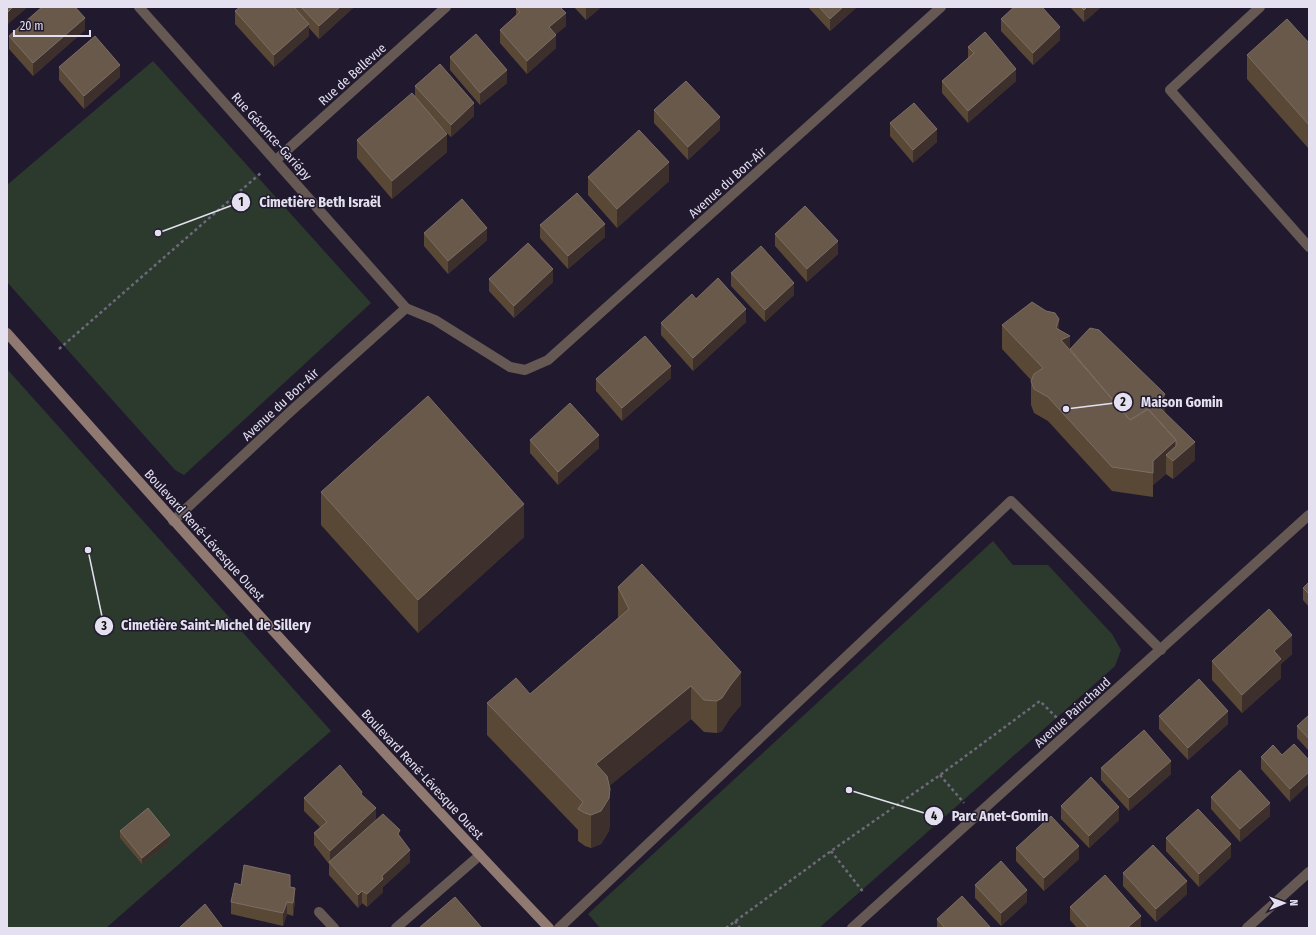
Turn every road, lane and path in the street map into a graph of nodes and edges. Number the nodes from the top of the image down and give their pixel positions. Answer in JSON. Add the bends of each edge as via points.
{"nodes":[{"id":1,"x":139,"y":7,"type":"edge"},
{"id":2,"x":446,"y":7,"type":"edge"},
{"id":3,"x":941,"y":7,"type":"edge"},
{"id":4,"x":1260,"y":7,"type":"edge"},
{"id":5,"x":276,"y":160,"type":"junction"},
{"id":6,"x":1309,"y":247,"type":"edge"},
{"id":7,"x":406,"y":308,"type":"junction"},
{"id":8,"x":7,"y":333,"type":"edge"},
{"id":9,"x":59,"y":349,"type":"dead end"},
{"id":10,"x":525,"y":370,"type":"joint"},
{"id":11,"x":1309,"y":515,"type":"edge"},
{"id":12,"x":173,"y":521,"type":"junction"},
{"id":13,"x":1161,"y":650,"type":"junction"},
{"id":14,"x":1070,"y":732,"type":"junction"},
{"id":15,"x":940,"y":775,"type":"junction"},
{"id":16,"x":976,"y":817,"type":"junction"},
{"id":17,"x":831,"y":851,"type":"junction"},
{"id":18,"x":480,"y":855,"type":"junction"},
{"id":19,"x":1309,"y":872,"type":"edge"},
{"id":20,"x":875,"y":908,"type":"junction"},
{"id":21,"x":319,"y":912,"type":"dead end"},
{"id":22,"x":735,"y":921,"type":"junction"},
{"id":23,"x":334,"y":928,"type":"edge"},
{"id":24,"x":396,"y":928,"type":"edge"},
{"id":25,"x":549,"y":928,"type":"edge"},
{"id":26,"x":559,"y":928,"type":"edge"},
{"id":27,"x":726,"y":928,"type":"edge"},
{"id":28,"x":740,"y":928,"type":"edge"},
{"id":29,"x":852,"y":928,"type":"edge"},
{"id":30,"x":1247,"y":928,"type":"edge"}],
"edges":[{"from":1,"to":5,"type":"street","name":"Rue Géronce-Gariépy"},
{"from":2,"to":5,"type":"street","name":"Rue de Bellevue"},
{"from":3,"to":10,"type":"street","name":"Avenue du Bon-Air","via":[[548,360]]},
{"from":4,"to":6,"type":"street","via":[[1170,90]]},
{"from":5,"to":7,"type":"street","name":"Rue Géronce-Gariépy"},
{"from":5,"to":9,"type":"path"},
{"from":7,"to":10,"type":"street","name":"Rue Géronce-Gariépy","via":[[435,320],[510,367]]},
{"from":7,"to":12,"type":"street","name":"Avenue du Bon-Air"},
{"from":8,"to":12,"type":"main road","name":"Boulevard René-Lévesque Ouest"},
{"from":11,"to":13,"type":"street","name":"Avenue Painchaud"},
{"from":12,"to":18,"type":"main road","name":"Boulevard René-Lévesque Ouest"},
{"from":13,"to":14,"type":"street","name":"Avenue Painchaud"},
{"from":13,"to":26,"type":"street","via":[[1012,502]]},
{"from":14,"to":15,"type":"path","via":[[1040,700]]},
{"from":14,"to":16,"type":"street","name":"Avenue Painchaud"},
{"from":15,"to":16,"type":"path"},
{"from":15,"to":17,"type":"path"},
{"from":16,"to":20,"type":"street","name":"Avenue Painchaud"},
{"from":17,"to":20,"type":"path"},
{"from":17,"to":22,"type":"path"},
{"from":18,"to":24,"type":"street"},
{"from":18,"to":25,"type":"main road","name":"Boulevard René-Lévesque Ouest"},
{"from":19,"to":30,"type":"street"},
{"from":20,"to":29,"type":"street","name":"Avenue Painchaud"},
{"from":21,"to":23,"type":"street"},
{"from":22,"to":27,"type":"path"},
{"from":22,"to":28,"type":"path"}]}
